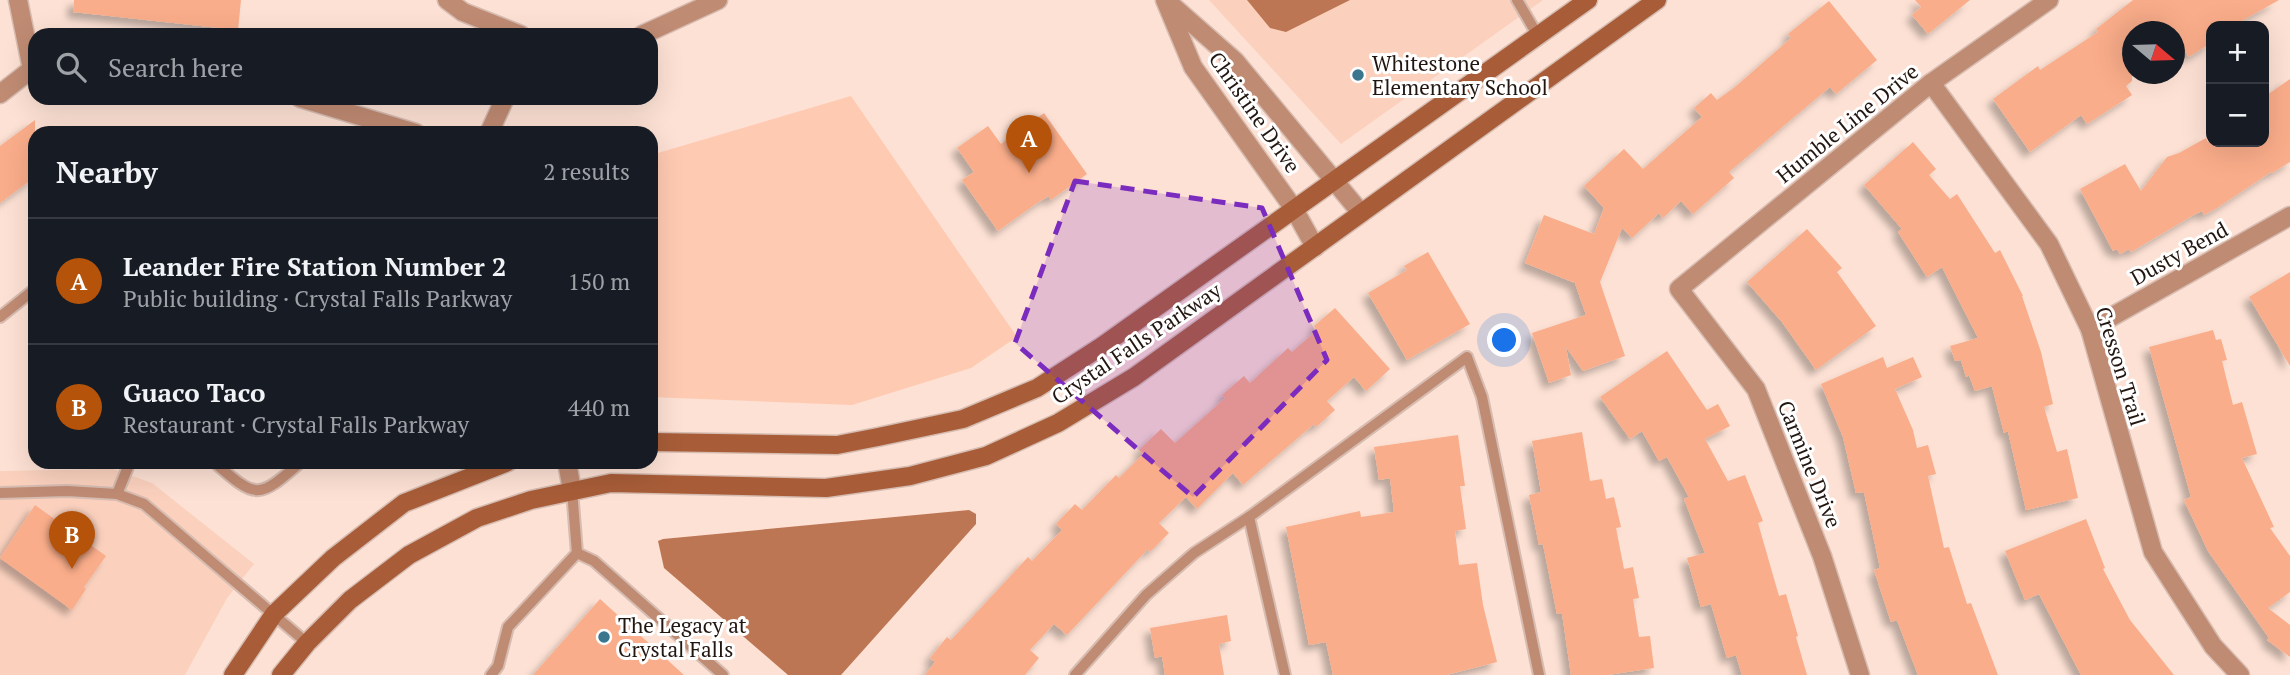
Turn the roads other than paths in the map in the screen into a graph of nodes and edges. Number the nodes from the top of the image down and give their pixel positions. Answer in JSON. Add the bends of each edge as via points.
{"nodes":[{"id":1,"x":18,"y":0,"type":"edge"},
{"id":2,"x":447,"y":0,"type":"edge"},
{"id":3,"x":719,"y":0,"type":"edge"},
{"id":4,"x":1166,"y":0,"type":"edge"},
{"id":5,"x":1517,"y":0,"type":"edge"},
{"id":6,"x":1588,"y":0,"type":"edge"},
{"id":7,"x":1657,"y":0,"type":"edge"},
{"id":8,"x":2049,"y":0,"type":"edge"},
{"id":9,"x":503,"y":28,"type":"edge"},
{"id":10,"x":657,"y":28,"type":"edge"},
{"id":11,"x":1538,"y":36,"type":"junction"},
{"id":12,"x":28,"y":43,"type":"edge"},
{"id":13,"x":28,"y":73,"type":"edge"},
{"id":14,"x":1931,"y":83,"type":"junction"},
{"id":15,"x":0,"y":94,"type":"edge"},
{"id":16,"x":323,"y":105,"type":"edge"},
{"id":17,"x":502,"y":105,"type":"edge"},
{"id":18,"x":393,"y":126,"type":"edge"},
{"id":19,"x":492,"y":126,"type":"edge"},
{"id":20,"x":1336,"y":180,"type":"junction"},
{"id":21,"x":1294,"y":209,"type":"junction"},
{"id":22,"x":1362,"y":213,"type":"junction"},
{"id":23,"x":2290,"y":216,"type":"edge"},
{"id":24,"x":1315,"y":247,"type":"junction"},
{"id":25,"x":1679,"y":289,"type":"joint"},
{"id":26,"x":28,"y":295,"type":"edge"},
{"id":27,"x":0,"y":317,"type":"edge"},
{"id":28,"x":2090,"y":328,"type":"junction"},
{"id":29,"x":658,"y":442,"type":"edge"},
{"id":30,"x":127,"y":469,"type":"edge"},
{"id":31,"x":222,"y":469,"type":"edge"},
{"id":32,"x":293,"y":469,"type":"edge"},
{"id":33,"x":490,"y":469,"type":"edge"},
{"id":34,"x":568,"y":469,"type":"edge"},
{"id":35,"x":572,"y":490,"type":"junction"},
{"id":36,"x":0,"y":493,"type":"edge"},
{"id":37,"x":117,"y":494,"type":"junction"},
{"id":38,"x":1249,"y":517,"type":"junction"},
{"id":39,"x":578,"y":553,"type":"junction"},
{"id":40,"x":274,"y":614,"type":"junction"},
{"id":41,"x":307,"y":643,"type":"junction"},
{"id":42,"x":233,"y":675,"type":"edge"},
{"id":43,"x":281,"y":675,"type":"edge"},
{"id":44,"x":491,"y":675,"type":"edge"},
{"id":45,"x":723,"y":675,"type":"edge"},
{"id":46,"x":1075,"y":675,"type":"edge"},
{"id":47,"x":1285,"y":675,"type":"edge"},
{"id":48,"x":1539,"y":675,"type":"edge"},
{"id":49,"x":1860,"y":675,"type":"edge"},
{"id":50,"x":2240,"y":675,"type":"edge"}],
"edges":[{"from":1,"to":12,"type":"street"},
{"from":2,"to":9,"type":"street","via":[[463,12]]},
{"from":3,"to":10,"type":"street"},
{"from":4,"to":20,"type":"street","name":"Christine Drive","via":[[1235,61]]},
{"from":4,"to":21,"type":"street","name":"Christine Drive","via":[[1193,67]]},
{"from":5,"to":11,"type":"lane"},
{"from":6,"to":11,"type":"street","name":"Crystal Falls Parkway"},
{"from":7,"to":22,"type":"street","name":"Crystal Falls Parkway"},
{"from":8,"to":14,"type":"street","name":"Humble Line Drive"},
{"from":11,"to":20,"type":"street","name":"Crystal Falls Parkway"},
{"from":13,"to":15,"type":"street"},
{"from":14,"to":25,"type":"street","name":"Humble Line Drive"},
{"from":14,"to":28,"type":"street","name":"Cresson Trail","via":[[2049,244]]},
{"from":16,"to":18,"type":"street"},
{"from":17,"to":19,"type":"street"},
{"from":20,"to":21,"type":"street","name":"Crystal Falls Parkway"},
{"from":20,"to":22,"type":"street","name":"Christine Drive"},
{"from":21,"to":24,"type":"street","name":"Christine Drive"},
{"from":21,"to":29,"type":"street","name":"Crystal Falls Parkway","via":[[1037,388],[963,419],[837,445]]},
{"from":22,"to":24,"type":"street","name":"Crystal Falls Parkway"},
{"from":23,"to":28,"type":"street","name":"Dusty Bend"},
{"from":24,"to":35,"type":"street","name":"Crystal Falls Parkway","via":[[1134,377],[1058,423],[986,456],[910,476],[826,488],[611,483]]},
{"from":25,"to":49,"type":"street","name":"Carmine Drive","via":[[1756,389],[1822,556]]},
{"from":26,"to":27,"type":"lane"},
{"from":28,"to":50,"type":"street","name":"Cresson Trail","via":[[2153,552],[2213,646]]},
{"from":30,"to":37,"type":"lane"},
{"from":31,"to":32,"type":"lane","via":[[242,487],[257,492],[273,486]]},
{"from":33,"to":40,"type":"street","via":[[404,503],[333,558]]},
{"from":34,"to":35,"type":"street"},
{"from":35,"to":39,"type":"lane"},
{"from":35,"to":41,"type":"street","name":"Crystal Falls Parkway","via":[[477,518],[410,555],[350,600]]},
{"from":36,"to":37,"type":"lane"},
{"from":37,"to":40,"type":"lane","via":[[144,504]]},
{"from":38,"to":46,"type":"lane","via":[[1194,553],[1146,595]]},
{"from":38,"to":47,"type":"lane"},
{"from":38,"to":48,"type":"lane","via":[[1467,357],[1482,397]]},
{"from":39,"to":44,"type":"lane","via":[[508,627],[498,666]]},
{"from":39,"to":45,"type":"lane","via":[[594,561]]},
{"from":40,"to":41,"type":"lane"},
{"from":40,"to":42,"type":"street"},
{"from":41,"to":43,"type":"street","name":"Crystal Falls Parkway"}]}
